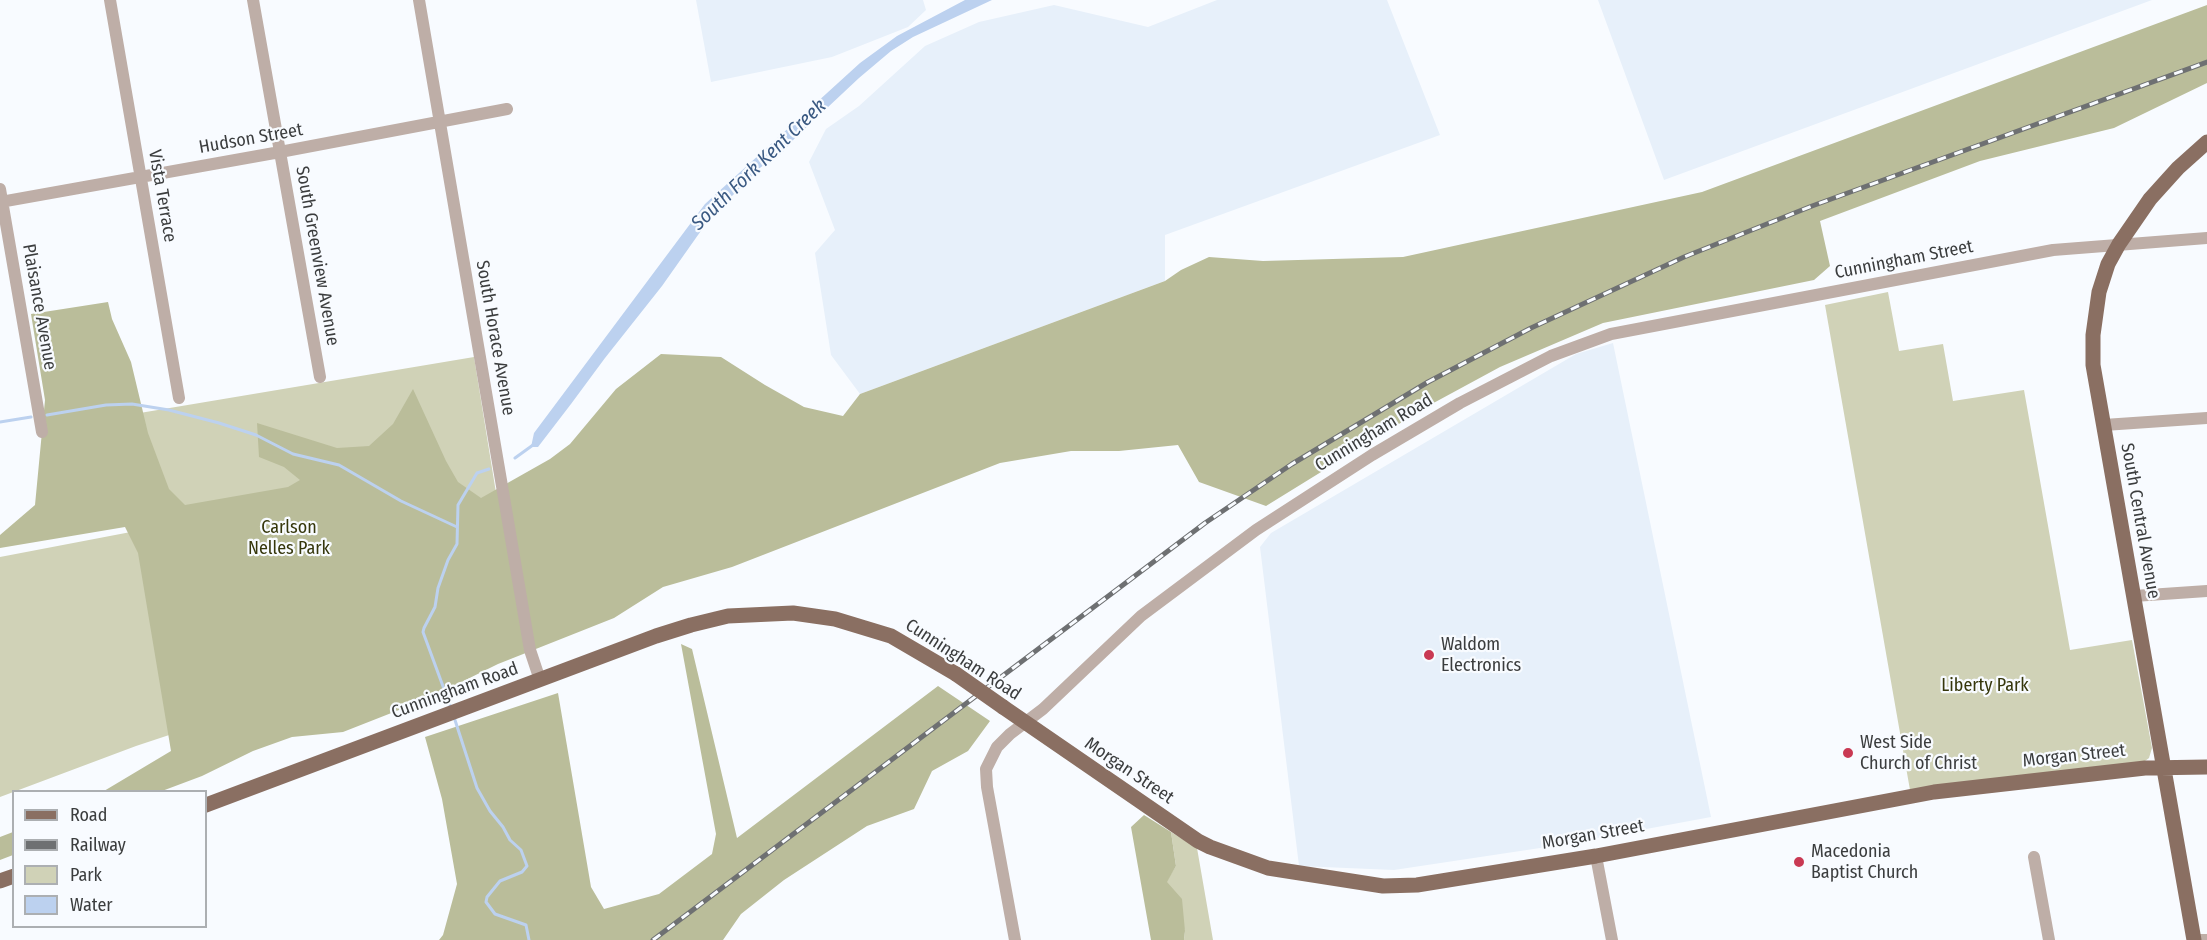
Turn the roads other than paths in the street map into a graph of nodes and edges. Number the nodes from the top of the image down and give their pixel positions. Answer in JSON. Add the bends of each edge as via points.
{"nodes":[{"id":1,"x":110,"y":0,"type":"edge"},
{"id":2,"x":253,"y":0,"type":"edge"},
{"id":3,"x":419,"y":0,"type":"edge"},
{"id":4,"x":507,"y":109,"type":"dead end"},
{"id":5,"x":440,"y":123,"type":"junction"},
{"id":6,"x":2207,"y":142,"type":"edge"},
{"id":7,"x":280,"y":152,"type":"junction"},
{"id":8,"x":141,"y":178,"type":"junction"},
{"id":9,"x":1,"y":198,"type":"edge"},
{"id":10,"x":2207,"y":238,"type":"edge"},
{"id":11,"x":2119,"y":244,"type":"junction"},
{"id":12,"x":1611,"y":334,"type":"joint"},
{"id":13,"x":320,"y":377,"type":"dead end"},
{"id":14,"x":179,"y":398,"type":"dead end"},
{"id":15,"x":2207,"y":418,"type":"edge"},
{"id":16,"x":2104,"y":425,"type":"junction"},
{"id":17,"x":42,"y":432,"type":"dead end"},
{"id":18,"x":2207,"y":591,"type":"edge"},
{"id":19,"x":2134,"y":596,"type":"junction"},
{"id":20,"x":540,"y":680,"type":"junction"},
{"id":21,"x":1024,"y":723,"type":"junction"},
{"id":22,"x":2207,"y":767,"type":"edge"},
{"id":23,"x":2163,"y":768,"type":"junction"},
{"id":24,"x":207,"y":805,"type":"edge"},
{"id":25,"x":1596,"y":856,"type":"junction"},
{"id":26,"x":2034,"y":857,"type":"dead end"},
{"id":27,"x":1016,"y":940,"type":"edge"},
{"id":28,"x":1612,"y":940,"type":"edge"},
{"id":29,"x":2049,"y":940,"type":"edge"},
{"id":30,"x":2193,"y":940,"type":"edge"},
{"id":31,"x":2207,"y":940,"type":"edge"}],
"edges":[{"from":1,"to":8,"type":"street","name":"Vista Terrace"},
{"from":2,"to":7,"type":"street","name":"South Greenview Avenue"},
{"from":3,"to":5,"type":"street","name":"South Horace Avenue"},
{"from":4,"to":5,"type":"street","name":"Hudson Street"},
{"from":5,"to":7,"type":"street","name":"Hudson Street"},
{"from":5,"to":20,"type":"street","name":"South Horace Avenue","via":[[530,650]]},
{"from":6,"to":11,"type":"main road","name":"South Central Avenue","via":[[2150,199]]},
{"from":7,"to":8,"type":"street","name":"Hudson Street"},
{"from":7,"to":13,"type":"street","name":"South Greenview Avenue"},
{"from":8,"to":9,"type":"street","name":"Hudson Street"},
{"from":8,"to":14,"type":"street","name":"Vista Terrace"},
{"from":9,"to":17,"type":"street","name":"Plaisance Avenue"},
{"from":10,"to":11,"type":"street","name":"Cunningham Street"},
{"from":11,"to":12,"type":"street","name":"Cunningham Street","via":[[2052,250]]},
{"from":11,"to":16,"type":"main road","name":"South Central Avenue","via":[[2099,292],[2093,335],[2093,365]]},
{"from":12,"to":21,"type":"street","name":"Cunningham Road","via":[[1551,356],[1460,403],[1256,530],[1141,616]]},
{"from":15,"to":16,"type":"street"},
{"from":16,"to":19,"type":"main road","name":"South Central Avenue"},
{"from":18,"to":19,"type":"street"},
{"from":19,"to":23,"type":"main road","name":"South Central Avenue"},
{"from":20,"to":21,"type":"main road","name":"Cunningham Road","bridge":true,"via":[[691,625],[728,616],[814,615],[873,629],[907,644]]},
{"from":20,"to":24,"type":"main road","name":"Cunningham Road"},
{"from":21,"to":25,"type":"main road","name":"Morgan Street","via":[[1198,841],[1268,868],[1383,886]]},
{"from":21,"to":27,"type":"street","via":[[997,747],[986,769]]},
{"from":22,"to":23,"type":"main road","name":"Morgan Street"},
{"from":23,"to":25,"type":"main road","name":"Morgan Street","via":[[1934,792]]},
{"from":23,"to":30,"type":"main road","name":"South Central Avenue"},
{"from":25,"to":28,"type":"street"},
{"from":26,"to":29,"type":"street"},
{"from":30,"to":31,"type":"street"}]}
